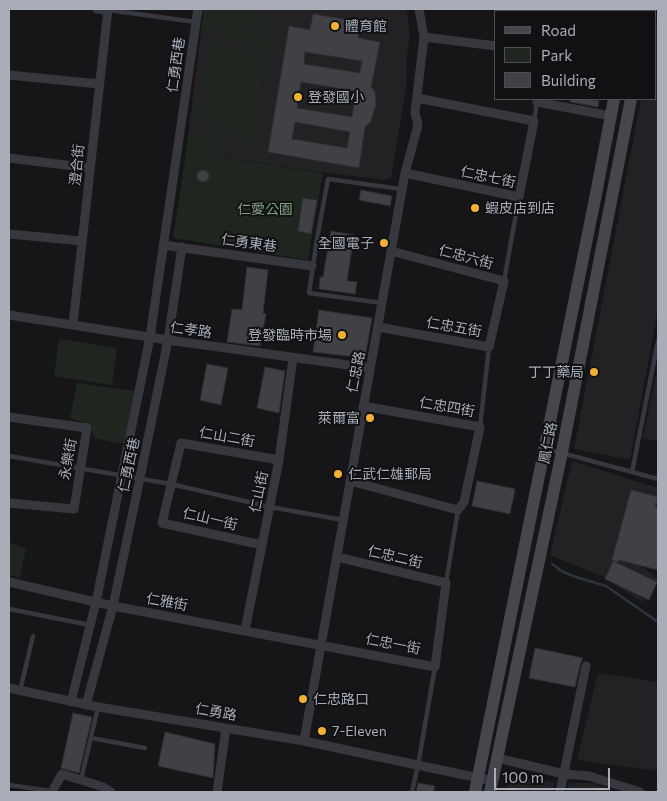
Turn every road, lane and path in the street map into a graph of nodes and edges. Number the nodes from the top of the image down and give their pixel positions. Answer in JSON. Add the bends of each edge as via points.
{"nodes":[{"id":1,"x":97,"y":9,"type":"edge"},
{"id":2,"x":108,"y":9,"type":"edge"},
{"id":3,"x":198,"y":9,"type":"edge"},
{"id":4,"x":419,"y":9,"type":"edge"},
{"id":5,"x":196,"y":22,"type":"junction"},
{"id":6,"x":424,"y":37,"type":"junction"},
{"id":7,"x":494,"y":46,"type":"edge"},
{"id":8,"x":9,"y":76,"type":"edge"},
{"id":9,"x":99,"y":84,"type":"junction"},
{"id":10,"x":417,"y":98,"type":"junction"},
{"id":11,"x":614,"y":100,"type":"edge"},
{"id":12,"x":631,"y":100,"type":"edge"},
{"id":13,"x":538,"y":101,"type":"edge"},
{"id":14,"x":610,"y":116,"type":"junction"},
{"id":15,"x":534,"y":121,"type":"junction"},
{"id":16,"x":9,"y":158,"type":"edge"},
{"id":17,"x":90,"y":168,"type":"junction"},
{"id":18,"x":406,"y":173,"type":"junction"},
{"id":19,"x":403,"y":189,"type":"junction"},
{"id":20,"x":519,"y":197,"type":"junction"},
{"id":21,"x":9,"y":234,"type":"edge"},
{"id":22,"x":82,"y":242,"type":"junction"},
{"id":23,"x":163,"y":245,"type":"junction"},
{"id":24,"x":182,"y":247,"type":"junction"},
{"id":25,"x":391,"y":251,"type":"junction"},
{"id":26,"x":312,"y":266,"type":"junction"},
{"id":27,"x":504,"y":281,"type":"junction"},
{"id":28,"x":382,"y":303,"type":"junction"},
{"id":29,"x":497,"y":312,"type":"joint"},
{"id":30,"x":9,"y":315,"type":"edge"},
{"id":31,"x":72,"y":324,"type":"junction"},
{"id":32,"x":378,"y":327,"type":"junction"},
{"id":33,"x":150,"y":337,"type":"junction"},
{"id":34,"x":168,"y":340,"type":"junction"},
{"id":35,"x":658,"y":341,"type":"edge"},
{"id":36,"x":489,"y":347,"type":"junction"},
{"id":37,"x":293,"y":358,"type":"junction"},
{"id":38,"x":370,"y":368,"type":"junction"},
{"id":39,"x":363,"y":406,"type":"junction"},
{"id":40,"x":9,"y":417,"type":"edge"},
{"id":41,"x":480,"y":427,"type":"junction"},
{"id":42,"x":545,"y":449,"type":"junction"},
{"id":43,"x":562,"y":452,"type":"junction"},
{"id":44,"x":9,"y":456,"type":"edge"},
{"id":45,"x":279,"y":460,"type":"junction"},
{"id":46,"x":80,"y":468,"type":"junction"},
{"id":47,"x":632,"y":472,"type":"junction"},
{"id":48,"x":122,"y":475,"type":"junction"},
{"id":49,"x":140,"y":478,"type":"junction"},
{"id":50,"x":658,"y":479,"type":"edge"},
{"id":51,"x":350,"y":481,"type":"junction"},
{"id":52,"x":171,"y":484,"type":"junction"},
{"id":53,"x":9,"y":503,"type":"edge"},
{"id":54,"x":270,"y":507,"type":"junction"},
{"id":55,"x":458,"y":510,"type":"junction"},
{"id":56,"x":343,"y":520,"type":"junction"},
{"id":57,"x":262,"y":545,"type":"junction"},
{"id":58,"x":338,"y":557,"type":"junction"},
{"id":59,"x":9,"y":582,"type":"edge"},
{"id":60,"x":446,"y":583,"type":"junction"},
{"id":61,"x":96,"y":602,"type":"junction"},
{"id":62,"x":112,"y":606,"type":"junction"},
{"id":63,"x":9,"y":609,"type":"edge"},
{"id":64,"x":90,"y":625,"type":"junction"},
{"id":65,"x":245,"y":630,"type":"junction"},
{"id":66,"x":33,"y":636,"type":"dead end"},
{"id":67,"x":322,"y":644,"type":"junction"},
{"id":68,"x":586,"y":666,"type":"dead end"},
{"id":69,"x":435,"y":667,"type":"junction"},
{"id":70,"x":9,"y":688,"type":"edge"},
{"id":71,"x":20,"y":691,"type":"junction"},
{"id":72,"x":71,"y":702,"type":"junction"},
{"id":73,"x":86,"y":705,"type":"junction"},
{"id":74,"x":98,"y":707,"type":"junction"},
{"id":75,"x":226,"y":728,"type":"junction"},
{"id":76,"x":90,"y":738,"type":"junction"},
{"id":77,"x":304,"y":741,"type":"junction"},
{"id":78,"x":145,"y":748,"type":"dead end"},
{"id":79,"x":497,"y":758,"type":"junction"},
{"id":80,"x":418,"y":765,"type":"junction"},
{"id":81,"x":564,"y":774,"type":"junction"},
{"id":82,"x":479,"y":778,"type":"junction"},
{"id":83,"x":81,"y":780,"type":"junction"},
{"id":84,"x":9,"y":785,"type":"edge"},
{"id":85,"x":492,"y":787,"type":"edge"},
{"id":86,"x":51,"y":791,"type":"edge"},
{"id":87,"x":111,"y":792,"type":"edge"},
{"id":88,"x":218,"y":792,"type":"edge"},
{"id":89,"x":412,"y":792,"type":"edge"},
{"id":90,"x":475,"y":792,"type":"edge"},
{"id":91,"x":560,"y":792,"type":"edge"},
{"id":92,"x":640,"y":792,"type":"edge"}],
"edges":[{"from":1,"to":2,"type":"street"},
{"from":2,"to":5,"type":"lane"},
{"from":2,"to":9,"type":"street","name":"澄合街"},
{"from":3,"to":5,"type":"street","name":"仁勇西巷"},
{"from":4,"to":6,"type":"street","name":"仁忠路"},
{"from":5,"to":23,"type":"street","name":"仁勇西巷"},
{"from":6,"to":7,"type":"street"},
{"from":6,"to":10,"type":"street","name":"仁忠路"},
{"from":8,"to":9,"type":"street"},
{"from":9,"to":17,"type":"street","name":"澄合街"},
{"from":10,"to":15,"type":"street"},
{"from":10,"to":18,"type":"street","name":"仁忠路","via":[[415,112],[418,125]]},
{"from":11,"to":14,"type":"main road","name":"鳳仁路"},
{"from":12,"to":43,"type":"main road","name":"鳳仁路"},
{"from":13,"to":14,"type":"street"},
{"from":13,"to":15,"type":"lane"},
{"from":14,"to":42,"type":"main road","name":"鳳仁路"},
{"from":15,"to":20,"type":"street","name":"仁忠七街"},
{"from":16,"to":17,"type":"street"},
{"from":17,"to":22,"type":"street","name":"澄合街"},
{"from":18,"to":19,"type":"street","name":"仁忠路"},
{"from":18,"to":20,"type":"street","name":"仁忠七街"},
{"from":19,"to":25,"type":"street","name":"仁忠路"},
{"from":19,"to":26,"type":"lane","via":[[328,179]]},
{"from":20,"to":27,"type":"lane"},
{"from":21,"to":22,"type":"street"},
{"from":22,"to":31,"type":"street","name":"澄合街"},
{"from":23,"to":24,"type":"street"},
{"from":23,"to":33,"type":"street","name":"仁勇西巷"},
{"from":24,"to":26,"type":"street","name":"仁勇東巷"},
{"from":24,"to":34,"type":"street","name":"仁勇西巷"},
{"from":25,"to":27,"type":"street","name":"仁忠六街"},
{"from":25,"to":28,"type":"street","name":"仁忠路"},
{"from":26,"to":28,"type":"lane","via":[[309,293]]},
{"from":27,"to":29,"type":"street","name":"仁忠六街"},
{"from":28,"to":32,"type":"street","name":"仁忠路"},
{"from":29,"to":36,"type":"street","name":"仁忠五街"},
{"from":30,"to":31,"type":"street","name":"仁孝路"},
{"from":31,"to":33,"type":"street","name":"仁孝路"},
{"from":32,"to":36,"type":"street","name":"仁忠五街"},
{"from":32,"to":38,"type":"street","name":"仁忠路"},
{"from":33,"to":34,"type":"street","name":"仁孝路"},
{"from":33,"to":48,"type":"street","name":"仁勇西巷"},
{"from":34,"to":37,"type":"street","name":"仁孝路"},
{"from":34,"to":49,"type":"street","name":"仁勇西巷"},
{"from":35,"to":47,"type":"lane"},
{"from":36,"to":41,"type":"lane"},
{"from":37,"to":38,"type":"street","name":"仁孝路"},
{"from":37,"to":45,"type":"street","name":"仁山街"},
{"from":38,"to":39,"type":"street","name":"仁忠路"},
{"from":39,"to":41,"type":"street","name":"仁忠四街"},
{"from":39,"to":51,"type":"street","name":"仁忠路"},
{"from":40,"to":46,"type":"street","name":"永樂街","via":[[87,428]]},
{"from":41,"to":55,"type":"street","name":"仁忠四街","via":[[464,502]]},
{"from":42,"to":43,"type":"lane"},
{"from":42,"to":82,"type":"main road","name":"鳳仁路"},
{"from":43,"to":47,"type":"lane"},
{"from":43,"to":79,"type":"main road","name":"鳳仁路"},
{"from":44,"to":46,"type":"lane"},
{"from":45,"to":52,"type":"street","name":"仁山二街","via":[[181,443]]},
{"from":45,"to":54,"type":"street","name":"仁山街"},
{"from":46,"to":48,"type":"lane"},
{"from":46,"to":53,"type":"street","name":"永樂街","via":[[74,509]]},
{"from":47,"to":50,"type":"lane"},
{"from":48,"to":49,"type":"lane"},
{"from":48,"to":61,"type":"street","name":"仁勇西巷"},
{"from":49,"to":52,"type":"lane"},
{"from":49,"to":62,"type":"street","name":"仁勇西巷"},
{"from":51,"to":55,"type":"street"},
{"from":51,"to":56,"type":"street","name":"仁忠路"},
{"from":52,"to":54,"type":"lane"},
{"from":52,"to":57,"type":"street","name":"仁山一街","via":[[162,523]]},
{"from":54,"to":56,"type":"lane"},
{"from":54,"to":57,"type":"street","name":"仁山街"},
{"from":55,"to":60,"type":"lane"},
{"from":56,"to":58,"type":"street","name":"仁忠路"},
{"from":57,"to":65,"type":"street","name":"仁山街"},
{"from":58,"to":60,"type":"street","name":"仁忠二街"},
{"from":58,"to":67,"type":"street","name":"仁忠路"},
{"from":59,"to":61,"type":"street","name":"仁雅街"},
{"from":60,"to":69,"type":"street","name":"仁忠一街"},
{"from":61,"to":62,"type":"street","name":"仁雅街"},
{"from":61,"to":64,"type":"street","name":"仁勇西巷"},
{"from":62,"to":65,"type":"street","name":"仁雅街"},
{"from":62,"to":73,"type":"street","name":"仁勇西巷"},
{"from":63,"to":64,"type":"lane"},
{"from":64,"to":72,"type":"street","name":"仁勇西巷"},
{"from":65,"to":67,"type":"street","name":"仁雅街"},
{"from":66,"to":71,"type":"lane"},
{"from":67,"to":69,"type":"street","name":"仁忠一街"},
{"from":67,"to":77,"type":"street","name":"仁忠路"},
{"from":68,"to":81,"type":"street"},
{"from":69,"to":80,"type":"lane"},
{"from":70,"to":71,"type":"street","name":"仁勇路"},
{"from":71,"to":72,"type":"street","name":"仁勇路"},
{"from":72,"to":73,"type":"street","name":"仁勇路"},
{"from":73,"to":74,"type":"street","name":"仁勇路"},
{"from":74,"to":75,"type":"street","name":"仁勇路"},
{"from":74,"to":76,"type":"lane"},
{"from":75,"to":77,"type":"street","name":"仁勇路"},
{"from":75,"to":88,"type":"street"},
{"from":76,"to":78,"type":"lane"},
{"from":76,"to":83,"type":"lane"},
{"from":77,"to":80,"type":"street","name":"仁勇路"},
{"from":79,"to":81,"type":"street"},
{"from":79,"to":85,"type":"main road","name":"鳳仁路"},
{"from":80,"to":82,"type":"street","name":"仁勇路"},
{"from":80,"to":89,"type":"lane"},
{"from":81,"to":91,"type":"street"},
{"from":81,"to":92,"type":"street","via":[[589,776]]},
{"from":82,"to":85,"type":"street","name":"仁勇路"},
{"from":82,"to":90,"type":"main road","name":"鳳仁路"},
{"from":83,"to":86,"type":"street","via":[[62,774]]},
{"from":83,"to":87,"type":"street"},
{"from":84,"to":86,"type":"lane"}]}
